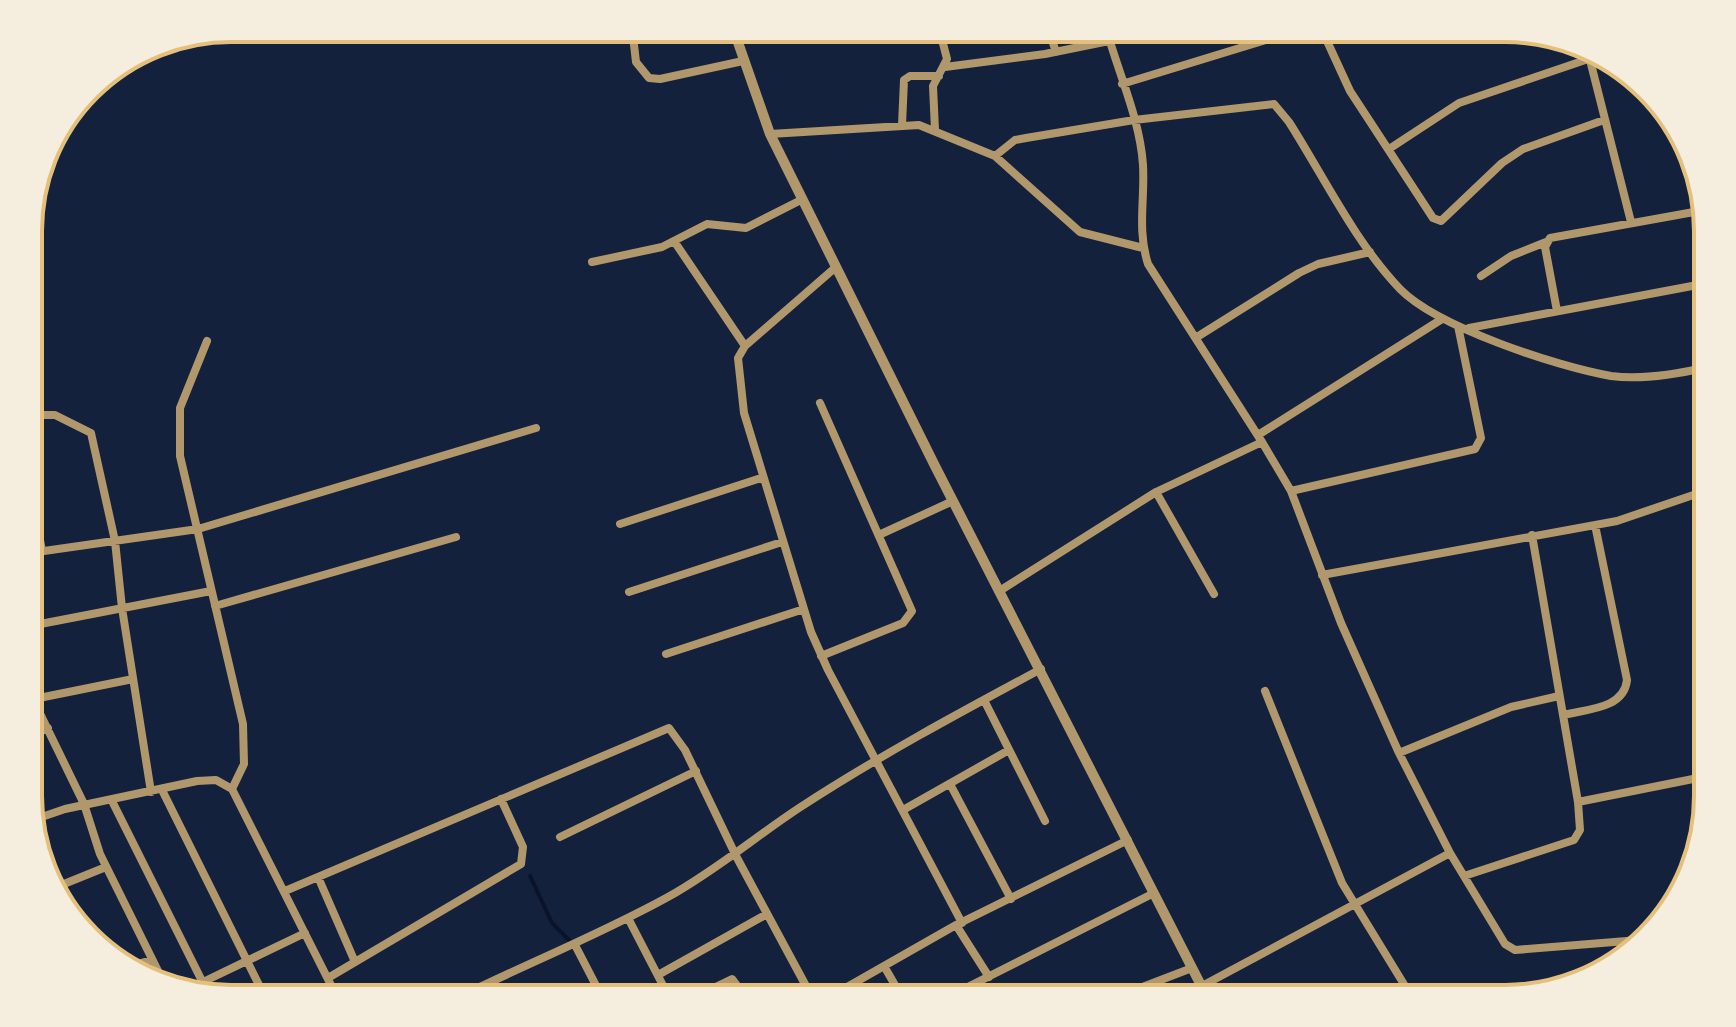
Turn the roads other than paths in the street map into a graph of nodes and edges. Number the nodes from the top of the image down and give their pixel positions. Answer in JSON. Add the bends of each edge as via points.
{"nodes":[{"id":1,"x":634,"y":42,"type":"edge"},
{"id":2,"x":737,"y":42,"type":"edge"},
{"id":3,"x":943,"y":42,"type":"edge"},
{"id":4,"x":1053,"y":42,"type":"edge"},
{"id":5,"x":1104,"y":42,"type":"edge"},
{"id":6,"x":1109,"y":42,"type":"edge"},
{"id":7,"x":1259,"y":42,"type":"edge"},
{"id":8,"x":1327,"y":42,"type":"edge"},
{"id":9,"x":1056,"y":52,"type":"junction"},
{"id":10,"x":743,"y":61,"type":"junction"},
{"id":11,"x":1588,"y":61,"type":"edge"},
{"id":12,"x":1591,"y":62,"type":"edge"},
{"id":13,"x":945,"y":67,"type":"junction"},
{"id":14,"x":939,"y":76,"type":"junction"},
{"id":15,"x":1122,"y":84,"type":"junction"},
{"id":16,"x":1134,"y":120,"type":"junction"},
{"id":17,"x":1604,"y":120,"type":"junction"},
{"id":18,"x":902,"y":125,"type":"junction"},
{"id":19,"x":935,"y":130,"type":"junction"},
{"id":20,"x":770,"y":134,"type":"junction"},
{"id":21,"x":1389,"y":149,"type":"junction"},
{"id":22,"x":995,"y":156,"type":"junction"},
{"id":23,"x":803,"y":199,"type":"junction"},
{"id":24,"x":1693,"y":212,"type":"edge"},
{"id":25,"x":1631,"y":222,"type":"junction"},
{"id":26,"x":674,"y":241,"type":"junction"},
{"id":27,"x":1546,"y":242,"type":"junction"},
{"id":28,"x":1143,"y":248,"type":"junction"},
{"id":29,"x":1370,"y":252,"type":"junction"},
{"id":30,"x":592,"y":262,"type":"dead end"},
{"id":31,"x":836,"y":267,"type":"junction"},
{"id":32,"x":1481,"y":276,"type":"dead end"},
{"id":33,"x":1694,"y":286,"type":"edge"},
{"id":34,"x":1557,"y":311,"type":"junction"},
{"id":35,"x":1442,"y":319,"type":"junction"},
{"id":36,"x":1462,"y":327,"type":"junction"},
{"id":37,"x":1197,"y":337,"type":"junction"},
{"id":38,"x":207,"y":341,"type":"dead end"},
{"id":39,"x":745,"y":346,"type":"junction"},
{"id":40,"x":1694,"y":369,"type":"edge"},
{"id":41,"x":820,"y":403,"type":"dead end"},
{"id":42,"x":42,"y":415,"type":"edge"},
{"id":43,"x":536,"y":428,"type":"dead end"},
{"id":44,"x":1260,"y":439,"type":"junction"},
{"id":45,"x":761,"y":478,"type":"junction"},
{"id":46,"x":1291,"y":491,"type":"junction"},
{"id":47,"x":1156,"y":492,"type":"junction"},
{"id":48,"x":1694,"y":495,"type":"edge"},
{"id":49,"x":953,"y":501,"type":"junction"},
{"id":50,"x":620,"y":524,"type":"dead end"},
{"id":51,"x":1595,"y":525,"type":"junction"},
{"id":52,"x":198,"y":529,"type":"junction"},
{"id":53,"x":881,"y":534,"type":"junction"},
{"id":54,"x":1532,"y":535,"type":"junction"},
{"id":55,"x":456,"y":537,"type":"dead end"},
{"id":56,"x":115,"y":541,"type":"junction"},
{"id":57,"x":782,"y":542,"type":"junction"},
{"id":58,"x":42,"y":551,"type":"edge"},
{"id":59,"x":1322,"y":575,"type":"junction"},
{"id":60,"x":1001,"y":590,"type":"junction"},
{"id":61,"x":211,"y":591,"type":"junction"},
{"id":62,"x":629,"y":592,"type":"dead end"},
{"id":63,"x":1214,"y":594,"type":"dead end"},
{"id":64,"x":215,"y":606,"type":"junction"},
{"id":65,"x":122,"y":608,"type":"junction"},
{"id":66,"x":804,"y":609,"type":"junction"},
{"id":67,"x":42,"y":624,"type":"edge"},
{"id":68,"x":666,"y":654,"type":"dead end"},
{"id":69,"x":821,"y":656,"type":"junction"},
{"id":70,"x":1041,"y":669,"type":"junction"},
{"id":71,"x":133,"y":679,"type":"junction"},
{"id":72,"x":1265,"y":691,"type":"dead end"},
{"id":73,"x":42,"y":694,"type":"edge"},
{"id":74,"x":1559,"y":696,"type":"junction"},
{"id":75,"x":984,"y":700,"type":"junction"},
{"id":76,"x":1563,"y":715,"type":"junction"},
{"id":77,"x":42,"y":716,"type":"edge"},
{"id":78,"x":48,"y":728,"type":"junction"},
{"id":79,"x":42,"y":731,"type":"edge"},
{"id":80,"x":1009,"y":750,"type":"junction"},
{"id":81,"x":1399,"y":753,"type":"junction"},
{"id":82,"x":877,"y":759,"type":"junction"},
{"id":83,"x":696,"y":771,"type":"junction"},
{"id":84,"x":1694,"y":779,"type":"edge"},
{"id":85,"x":950,"y":784,"type":"junction"},
{"id":86,"x":232,"y":789,"type":"junction"},
{"id":87,"x":162,"y":790,"type":"junction"},
{"id":88,"x":151,"y":792,"type":"junction"},
{"id":89,"x":501,"y":799,"type":"junction"},
{"id":90,"x":112,"y":801,"type":"junction"},
{"id":91,"x":1578,"y":802,"type":"junction"},
{"id":92,"x":84,"y":804,"type":"junction"},
{"id":93,"x":903,"y":810,"type":"junction"},
{"id":94,"x":44,"y":817,"type":"edge"},
{"id":95,"x":1045,"y":821,"type":"dead end"},
{"id":96,"x":560,"y":837,"type":"dead end"},
{"id":97,"x":1128,"y":840,"type":"junction"},
{"id":98,"x":1450,"y":853,"type":"junction"},
{"id":99,"x":736,"y":856,"type":"junction"},
{"id":100,"x":106,"y":867,"type":"junction"},
{"id":101,"x":1464,"y":876,"type":"junction"},
{"id":102,"x":318,"y":877,"type":"junction"},
{"id":103,"x":64,"y":884,"type":"edge"},
{"id":104,"x":285,"y":891,"type":"junction"},
{"id":105,"x":1154,"y":893,"type":"junction"},
{"id":106,"x":1011,"y":899,"type":"junction"},
{"id":107,"x":1355,"y":905,"type":"junction"},
{"id":108,"x":767,"y":914,"type":"junction"},
{"id":109,"x":628,"y":918,"type":"junction"},
{"id":110,"x":959,"y":924,"type":"junction"},
{"id":111,"x":305,"y":933,"type":"junction"},
{"id":112,"x":1626,"y":941,"type":"edge"},
{"id":113,"x":575,"y":945,"type":"junction"},
{"id":114,"x":151,"y":960,"type":"junction"},
{"id":115,"x":247,"y":962,"type":"junction"},
{"id":116,"x":355,"y":962,"type":"junction"},
{"id":117,"x":142,"y":963,"type":"edge"},
{"id":118,"x":884,"y":966,"type":"junction"},
{"id":119,"x":1192,"y":968,"type":"junction"},
{"id":120,"x":157,"y":970,"type":"edge"},
{"id":121,"x":658,"y":975,"type":"junction"},
{"id":122,"x":989,"y":977,"type":"junction"},
{"id":123,"x":328,"y":978,"type":"junction"},
{"id":124,"x":203,"y":982,"type":"joint"},
{"id":125,"x":259,"y":985,"type":"edge"},
{"id":126,"x":331,"y":985,"type":"edge"},
{"id":127,"x":486,"y":985,"type":"edge"},
{"id":128,"x":596,"y":985,"type":"edge"},
{"id":129,"x":663,"y":985,"type":"edge"},
{"id":130,"x":720,"y":985,"type":"edge"},
{"id":131,"x":736,"y":985,"type":"edge"},
{"id":132,"x":805,"y":985,"type":"edge"},
{"id":133,"x":851,"y":985,"type":"edge"},
{"id":134,"x":895,"y":985,"type":"edge"},
{"id":135,"x":973,"y":985,"type":"edge"},
{"id":136,"x":1148,"y":985,"type":"edge"},
{"id":137,"x":1201,"y":985,"type":"edge"},
{"id":138,"x":1204,"y":985,"type":"edge"},
{"id":139,"x":1404,"y":985,"type":"edge"}],
"edges":[{"from":1,"to":10,"type":"street","via":[[636,62],[649,78]]},
{"from":2,"to":10,"type":"street"},
{"from":3,"to":13,"type":"street"},
{"from":4,"to":9,"type":"street"},
{"from":5,"to":9,"type":"street"},
{"from":6,"to":15,"type":"street"},
{"from":7,"to":15,"type":"street"},
{"from":8,"to":21,"type":"street","via":[[1350,91]]},
{"from":9,"to":13,"type":"street"},
{"from":10,"to":20,"type":"street"},
{"from":11,"to":21,"type":"street","via":[[1459,103]]},
{"from":12,"to":17,"type":"street"},
{"from":13,"to":14,"type":"street"},
{"from":14,"to":18,"type":"street","via":[[904,80]]},
{"from":14,"to":19,"type":"street","via":[[933,86]]},
{"from":15,"to":16,"type":"street"},
{"from":16,"to":22,"type":"street","via":[[1015,140]]},
{"from":16,"to":28,"type":"street","via":[[1143,165]]},
{"from":16,"to":29,"type":"street","via":[[1274,104]]},
{"from":17,"to":21,"type":"street","via":[[1523,149],[1441,221],[1433,218]]},
{"from":17,"to":25,"type":"street"},
{"from":18,"to":19,"type":"street"},
{"from":18,"to":20,"type":"street"},
{"from":19,"to":22,"type":"street"},
{"from":20,"to":23,"type":"street"},
{"from":22,"to":28,"type":"street","via":[[1080,232]]},
{"from":23,"to":26,"type":"street","via":[[746,228],[707,224]]},
{"from":23,"to":31,"type":"street"},
{"from":24,"to":25,"type":"street"},
{"from":25,"to":27,"type":"street","via":[[1554,236]]},
{"from":26,"to":30,"type":"street"},
{"from":26,"to":39,"type":"street"},
{"from":27,"to":32,"type":"street"},
{"from":27,"to":34,"type":"street"},
{"from":28,"to":37,"type":"street","via":[[1148,264]]},
{"from":29,"to":35,"type":"street","via":[[1402,292]]},
{"from":29,"to":37,"type":"street","via":[[1299,273]]},
{"from":31,"to":39,"type":"street"},
{"from":31,"to":49,"type":"street"},
{"from":33,"to":34,"type":"street"},
{"from":34,"to":36,"type":"street"},
{"from":35,"to":36,"type":"street"},
{"from":35,"to":44,"type":"street"},
{"from":36,"to":40,"type":"street","via":[[1612,376]]},
{"from":36,"to":46,"type":"street","via":[[1481,438],[1475,449]]},
{"from":37,"to":44,"type":"street"},
{"from":38,"to":52,"type":"street","via":[[180,408],[181,471]]},
{"from":39,"to":45,"type":"street","via":[[738,358],[739,374]]},
{"from":41,"to":53,"type":"street"},
{"from":42,"to":56,"type":"street","via":[[55,415],[91,433]]},
{"from":43,"to":52,"type":"street"},
{"from":44,"to":46,"type":"street"},
{"from":44,"to":47,"type":"street"},
{"from":45,"to":50,"type":"street"},
{"from":45,"to":57,"type":"street"},
{"from":46,"to":59,"type":"street"},
{"from":47,"to":60,"type":"street"},
{"from":47,"to":63,"type":"street"},
{"from":48,"to":51,"type":"street"},
{"from":49,"to":53,"type":"street"},
{"from":49,"to":60,"type":"street"},
{"from":51,"to":54,"type":"street"},
{"from":51,"to":76,"type":"street","via":[[1626,691],[1618,701]]},
{"from":52,"to":56,"type":"street"},
{"from":52,"to":61,"type":"street"},
{"from":53,"to":69,"type":"street","via":[[909,601],[910,617]]},
{"from":54,"to":59,"type":"street"},
{"from":54,"to":74,"type":"street"},
{"from":55,"to":64,"type":"street"},
{"from":56,"to":58,"type":"street"},
{"from":56,"to":65,"type":"street"},
{"from":57,"to":62,"type":"street"},
{"from":57,"to":66,"type":"street"},
{"from":59,"to":81,"type":"street"},
{"from":60,"to":70,"type":"street"},
{"from":61,"to":64,"type":"street"},
{"from":61,"to":65,"type":"street"},
{"from":64,"to":86,"type":"street","via":[[246,750]]},
{"from":65,"to":67,"type":"street"},
{"from":65,"to":71,"type":"street"},
{"from":66,"to":68,"type":"street"},
{"from":66,"to":69,"type":"street"},
{"from":69,"to":82,"type":"street"},
{"from":70,"to":75,"type":"street"},
{"from":70,"to":97,"type":"street"},
{"from":71,"to":73,"type":"street"},
{"from":71,"to":88,"type":"street"},
{"from":72,"to":107,"type":"street","via":[[1331,859]]},
{"from":74,"to":76,"type":"street"},
{"from":74,"to":81,"type":"street","via":[[1511,707]]},
{"from":75,"to":80,"type":"street"},
{"from":75,"to":82,"type":"street"},
{"from":76,"to":91,"type":"street"},
{"from":77,"to":78,"type":"street"},
{"from":78,"to":79,"type":"street"},
{"from":78,"to":92,"type":"street"},
{"from":80,"to":85,"type":"street"},
{"from":80,"to":95,"type":"street"},
{"from":81,"to":98,"type":"street"},
{"from":82,"to":93,"type":"street"},
{"from":82,"to":99,"type":"street"},
{"from":83,"to":89,"type":"street","via":[[678,736],[669,728],[660,729]]},
{"from":83,"to":96,"type":"street"},
{"from":83,"to":99,"type":"street"},
{"from":84,"to":91,"type":"street"},
{"from":85,"to":93,"type":"street"},
{"from":85,"to":106,"type":"street"},
{"from":86,"to":87,"type":"street","via":[[216,780]]},
{"from":86,"to":104,"type":"street"},
{"from":87,"to":88,"type":"street"},
{"from":87,"to":115,"type":"street"},
{"from":88,"to":90,"type":"street"},
{"from":89,"to":102,"type":"street"},
{"from":89,"to":116,"type":"street","via":[[523,847],[521,864]]},
{"from":90,"to":92,"type":"street"},
{"from":90,"to":124,"type":"street"},
{"from":91,"to":101,"type":"street","via":[[1580,830],[1565,846]]},
{"from":92,"to":94,"type":"street"},
{"from":92,"to":100,"type":"street"},
{"from":93,"to":110,"type":"street"},
{"from":97,"to":105,"type":"street"},
{"from":97,"to":106,"type":"street"},
{"from":98,"to":101,"type":"street"},
{"from":98,"to":107,"type":"street"},
{"from":99,"to":108,"type":"street"},
{"from":99,"to":109,"type":"street"},
{"from":100,"to":103,"type":"street"},
{"from":100,"to":114,"type":"street"},
{"from":101,"to":112,"type":"street","via":[[1510,948]]},
{"from":102,"to":104,"type":"street"},
{"from":102,"to":116,"type":"street"},
{"from":104,"to":111,"type":"street"},
{"from":105,"to":119,"type":"street"},
{"from":105,"to":122,"type":"street"},
{"from":106,"to":110,"type":"street"},
{"from":107,"to":138,"type":"street"},
{"from":107,"to":139,"type":"street"},
{"from":108,"to":121,"type":"street"},
{"from":108,"to":132,"type":"street"},
{"from":109,"to":113,"type":"street"},
{"from":109,"to":121,"type":"street"},
{"from":110,"to":118,"type":"street"},
{"from":110,"to":122,"type":"street"},
{"from":111,"to":115,"type":"street"},
{"from":111,"to":123,"type":"street"},
{"from":113,"to":127,"type":"street"},
{"from":113,"to":128,"type":"street"},
{"from":114,"to":117,"type":"street"},
{"from":114,"to":120,"type":"street"},
{"from":115,"to":124,"type":"street"},
{"from":115,"to":125,"type":"street"},
{"from":116,"to":123,"type":"street"},
{"from":118,"to":133,"type":"street"},
{"from":118,"to":134,"type":"street"},
{"from":119,"to":136,"type":"street"},
{"from":119,"to":137,"type":"street"},
{"from":121,"to":129,"type":"street"},
{"from":122,"to":135,"type":"street"},
{"from":123,"to":126,"type":"street"},
{"from":130,"to":131,"type":"street","via":[[732,979]]}]}
